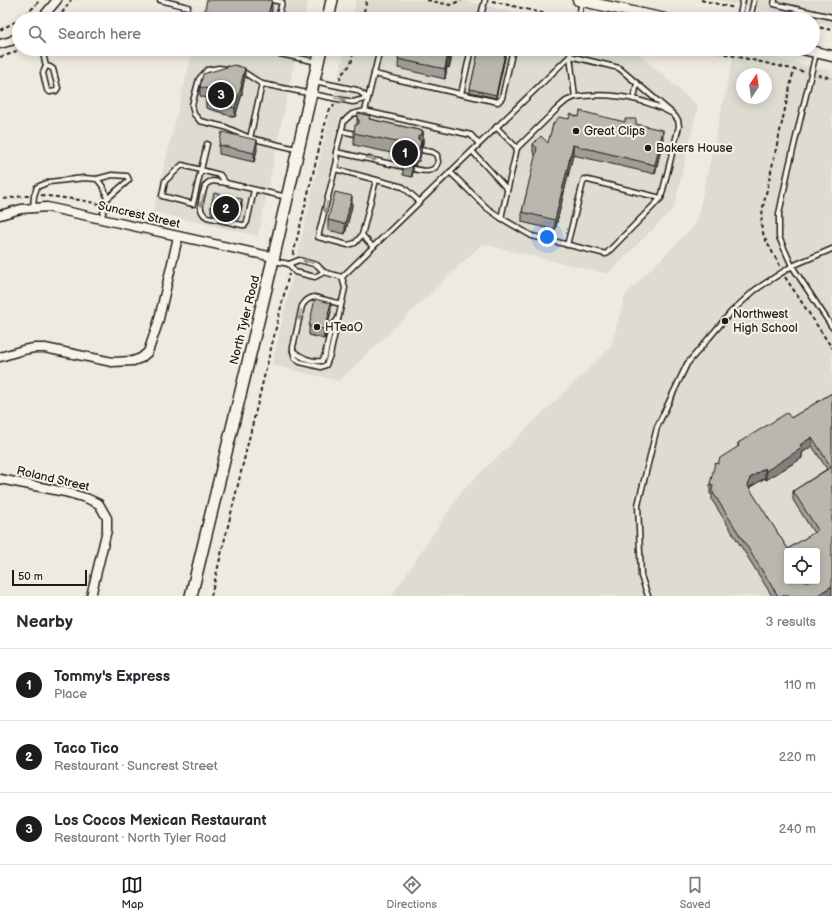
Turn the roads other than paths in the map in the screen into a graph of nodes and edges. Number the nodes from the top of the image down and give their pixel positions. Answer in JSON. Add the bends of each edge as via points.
{"nodes":[{"id":1,"x":56,"y":0,"type":"edge"},
{"id":2,"x":160,"y":0,"type":"edge"},
{"id":3,"x":272,"y":0,"type":"edge"},
{"id":4,"x":332,"y":0,"type":"edge"},
{"id":5,"x":485,"y":0,"type":"edge"},
{"id":6,"x":580,"y":0,"type":"edge"},
{"id":7,"x":743,"y":0,"type":"edge"},
{"id":8,"x":754,"y":0,"type":"edge"},
{"id":9,"x":775,"y":0,"type":"edge"},
{"id":10,"x":282,"y":1,"type":"edge"},
{"id":11,"x":188,"y":7,"type":"dead end"},
{"id":12,"x":47,"y":12,"type":"edge"},
{"id":13,"x":280,"y":12,"type":"edge"},
{"id":14,"x":329,"y":12,"type":"edge"},
{"id":15,"x":482,"y":12,"type":"edge"},
{"id":16,"x":579,"y":12,"type":"edge"},
{"id":17,"x":634,"y":12,"type":"edge"},
{"id":18,"x":740,"y":12,"type":"edge"},
{"id":19,"x":751,"y":12,"type":"edge"},
{"id":20,"x":810,"y":12,"type":"edge"},
{"id":21,"x":820,"y":14,"type":"edge"},
{"id":22,"x":832,"y":17,"type":"edge"},
{"id":23,"x":12,"y":40,"type":"edge"},
{"id":24,"x":0,"y":44,"type":"edge"},
{"id":25,"x":820,"y":53,"type":"edge"},
{"id":26,"x":44,"y":56,"type":"edge"},
{"id":27,"x":290,"y":56,"type":"edge"},
{"id":28,"x":319,"y":56,"type":"edge"},
{"id":29,"x":378,"y":56,"type":"edge"},
{"id":30,"x":469,"y":56,"type":"edge"},
{"id":31,"x":511,"y":56,"type":"edge"},
{"id":32,"x":570,"y":56,"type":"junction"},
{"id":33,"x":815,"y":56,"type":"edge"},
{"id":34,"x":832,"y":56,"type":"edge"},
{"id":35,"x":318,"y":62,"type":"junction"},
{"id":36,"x":46,"y":66,"type":"junction"},
{"id":37,"x":232,"y":70,"type":"edge"},
{"id":38,"x":238,"y":72,"type":"edge"},
{"id":39,"x":374,"y":74,"type":"junction"},
{"id":40,"x":313,"y":81,"type":"junction"},
{"id":41,"x":637,"y":83,"type":"junction"},
{"id":42,"x":262,"y":84,"type":"junction"},
{"id":43,"x":310,"y":94,"type":"junction"},
{"id":44,"x":461,"y":94,"type":"junction"},
{"id":45,"x":575,"y":97,"type":"junction"},
{"id":46,"x":368,"y":98,"type":"junction"},
{"id":47,"x":634,"y":98,"type":"junction"},
{"id":48,"x":365,"y":111,"type":"junction"},
{"id":49,"x":673,"y":114,"type":"junction"},
{"id":50,"x":496,"y":127,"type":"junction"},
{"id":51,"x":341,"y":131,"type":"junction"},
{"id":52,"x":356,"y":134,"type":"edge"},
{"id":53,"x":250,"y":138,"type":"junction"},
{"id":54,"x":207,"y":144,"type":"dead end"},
{"id":55,"x":479,"y":144,"type":"junction"},
{"id":56,"x":517,"y":148,"type":"junction"},
{"id":57,"x":298,"y":150,"type":"junction"},
{"id":58,"x":422,"y":150,"type":"edge"},
{"id":59,"x":472,"y":151,"type":"junction"},
{"id":60,"x":336,"y":152,"type":"junction"},
{"id":61,"x":405,"y":167,"type":"edge"},
{"id":62,"x":335,"y":169,"type":"junction"},
{"id":63,"x":201,"y":170,"type":"junction"},
{"id":64,"x":414,"y":170,"type":"edge"},
{"id":65,"x":450,"y":172,"type":"junction"},
{"id":66,"x":97,"y":179,"type":"junction"},
{"id":67,"x":376,"y":180,"type":"junction"},
{"id":68,"x":226,"y":183,"type":"junction"},
{"id":69,"x":254,"y":190,"type":"junction"},
{"id":70,"x":507,"y":190,"type":"junction"},
{"id":71,"x":108,"y":198,"type":"junction"},
{"id":72,"x":287,"y":198,"type":"junction"},
{"id":73,"x":661,"y":198,"type":"junction"},
{"id":74,"x":420,"y":202,"type":"junction"},
{"id":75,"x":33,"y":208,"type":"junction"},
{"id":76,"x":0,"y":215,"type":"edge"},
{"id":77,"x":501,"y":218,"type":"junction"},
{"id":78,"x":101,"y":219,"type":"junction"},
{"id":79,"x":362,"y":235,"type":"junction"},
{"id":80,"x":178,"y":237,"type":"junction"},
{"id":81,"x":567,"y":245,"type":"junction"},
{"id":82,"x":373,"y":247,"type":"junction"},
{"id":83,"x":832,"y":249,"type":"edge"},
{"id":84,"x":273,"y":259,"type":"junction"},
{"id":85,"x":290,"y":265,"type":"junction"},
{"id":86,"x":792,"y":266,"type":"junction"},
{"id":87,"x":324,"y":272,"type":"junction"},
{"id":88,"x":342,"y":277,"type":"junction"},
{"id":89,"x":341,"y":304,"type":"junction"},
{"id":90,"x":832,"y":327,"type":"edge"},
{"id":91,"x":0,"y":357,"type":"edge"},
{"id":92,"x":0,"y":479,"type":"edge"},
{"id":93,"x":91,"y":596,"type":"edge"},
{"id":94,"x":191,"y":596,"type":"edge"},
{"id":95,"x":648,"y":596,"type":"edge"}],
"edges":[{"from":1,"to":12,"type":"street"},
{"from":2,"to":11,"type":"lane"},
{"from":3,"to":10,"type":"lane"},
{"from":4,"to":14,"type":"main road"},
{"from":5,"to":15,"type":"lane"},
{"from":6,"to":16,"type":"lane"},
{"from":6,"to":17,"type":"street"},
{"from":7,"to":18,"type":"lane"},
{"from":8,"to":19,"type":"lane"},
{"from":9,"to":20,"type":"lane","via":[[774,4]]},
{"from":10,"to":13,"type":"lane"},
{"from":21,"to":22,"type":"lane"},
{"from":23,"to":24,"type":"street"},
{"from":25,"to":34,"type":"street"},
{"from":26,"to":36,"type":"lane"},
{"from":27,"to":35,"type":"lane"},
{"from":28,"to":35,"type":"main road","name":"North Tyler Road"},
{"from":29,"to":39,"type":"lane"},
{"from":30,"to":44,"type":"lane"},
{"from":31,"to":44,"type":"lane","via":[[502,98],[498,102]]},
{"from":32,"to":41,"type":"lane","via":[[619,68]]},
{"from":32,"to":45,"type":"lane"},
{"from":32,"to":50,"type":"lane"},
{"from":33,"to":86,"type":"lane","via":[[778,214],[778,237]]},
{"from":35,"to":40,"type":"main road","name":"North Tyler Road"},
{"from":36,"to":36,"type":"lane","via":[[53,70],[58,88],[56,91],[47,90],[43,73]]},
{"from":37,"to":53,"type":"lane","via":[[206,70],[199,79],[192,105],[194,114],[200,121],[225,127]]},
{"from":38,"to":42,"type":"lane","via":[[245,73]]},
{"from":39,"to":44,"type":"lane"},
{"from":39,"to":46,"type":"lane"},
{"from":40,"to":43,"type":"main road","name":"North Tyler Road"},
{"from":40,"to":46,"type":"lane","via":[[357,90]]},
{"from":41,"to":47,"type":"lane"},
{"from":41,"to":49,"type":"lane"},
{"from":42,"to":43,"type":"lane"},
{"from":42,"to":53,"type":"lane"},
{"from":43,"to":46,"type":"lane","one_way":true,"via":[[354,102]]},
{"from":43,"to":57,"type":"main road","name":"North Tyler Road"},
{"from":45,"to":47,"type":"lane","via":[[605,94]]},
{"from":45,"to":56,"type":"lane","via":[[562,104]]},
{"from":46,"to":48,"type":"lane"},
{"from":47,"to":49,"type":"lane"},
{"from":48,"to":51,"type":"lane","via":[[352,114],[344,121]]},
{"from":48,"to":55,"type":"lane","via":[[471,135]]},
{"from":49,"to":73,"type":"lane","via":[[679,126]]},
{"from":50,"to":55,"type":"lane"},
{"from":50,"to":56,"type":"lane"},
{"from":51,"to":52,"type":"lane"},
{"from":51,"to":60,"type":"lane"},
{"from":53,"to":57,"type":"lane"},
{"from":54,"to":63,"type":"lane"},
{"from":55,"to":59,"type":"lane"},
{"from":56,"to":70,"type":"lane"},
{"from":57,"to":72,"type":"main road","name":"North Tyler Road"},
{"from":58,"to":64,"type":"lane","via":[[432,152],[437,156],[438,162],[429,171]]},
{"from":59,"to":65,"type":"lane"},
{"from":59,"to":70,"type":"lane"},
{"from":60,"to":61,"type":"lane","one_way":true},
{"from":60,"to":62,"type":"lane"},
{"from":62,"to":67,"type":"lane"},
{"from":62,"to":79,"type":"lane","one_way":true,"via":[[318,237],[348,245],[356,243]]},
{"from":63,"to":63,"type":"lane","via":[[182,165],[165,181],[162,196],[193,204]]},
{"from":63,"to":68,"type":"lane","via":[[220,174]]},
{"from":65,"to":74,"type":"lane"},
{"from":65,"to":77,"type":"lane"},
{"from":66,"to":71,"type":"lane","via":[[104,187]]},
{"from":66,"to":71,"type":"lane","via":[[112,175],[127,176],[129,180]]},
{"from":66,"to":75,"type":"lane","via":[[49,182],[38,187]]},
{"from":67,"to":74,"type":"lane","via":[[403,187]]},
{"from":67,"to":79,"type":"lane"},
{"from":68,"to":69,"type":"lane"},
{"from":68,"to":69,"type":"lane","one_way":true,"via":[[212,181],[206,184],[200,206],[204,216],[245,225]]},
{"from":69,"to":72,"type":"lane"},
{"from":70,"to":77,"type":"lane"},
{"from":71,"to":78,"type":"lane"},
{"from":72,"to":84,"type":"main road","name":"North Tyler Road"},
{"from":73,"to":81,"type":"lane","via":[[606,254]]},
{"from":73,"to":81,"type":"lane","via":[[584,179]]},
{"from":74,"to":82,"type":"lane"},
{"from":75,"to":76,"type":"street","name":"Suncrest Street"},
{"from":75,"to":78,"type":"street","name":"Suncrest Street","via":[[48,207]]},
{"from":77,"to":81,"type":"lane","via":[[532,236]]},
{"from":78,"to":80,"type":"street","name":"Suncrest Street"},
{"from":79,"to":82,"type":"lane"},
{"from":80,"to":84,"type":"street","name":"Suncrest Street"},
{"from":80,"to":91,"type":"street","via":[[158,323],[148,352],[141,358],[112,362],[45,348],[23,350]]},
{"from":82,"to":88,"type":"lane"},
{"from":83,"to":86,"type":"lane"},
{"from":84,"to":85,"type":"lane"},
{"from":84,"to":94,"type":"main road","name":"North Tyler Road"},
{"from":87,"to":85,"type":"lane","one_way":true,"via":[[317,265],[299,260]]},
{"from":85,"to":87,"type":"lane","via":[[295,272],[315,277]]},
{"from":86,"to":90,"type":"lane"},
{"from":86,"to":95,"type":"lane","via":[[755,290],[731,312],[687,364],[657,427],[638,504],[641,576]]},
{"from":87,"to":88,"type":"lane"},
{"from":88,"to":89,"type":"lane","via":[[345,288]]},
{"from":89,"to":89,"type":"lane","one_way":true,"via":[[314,298],[305,301],[293,351],[295,358],[300,362],[322,367],[326,365]]},
{"from":92,"to":93,"type":"street","name":"Roland Street","via":[[66,492],[99,504],[107,518],[107,530]]}]}
